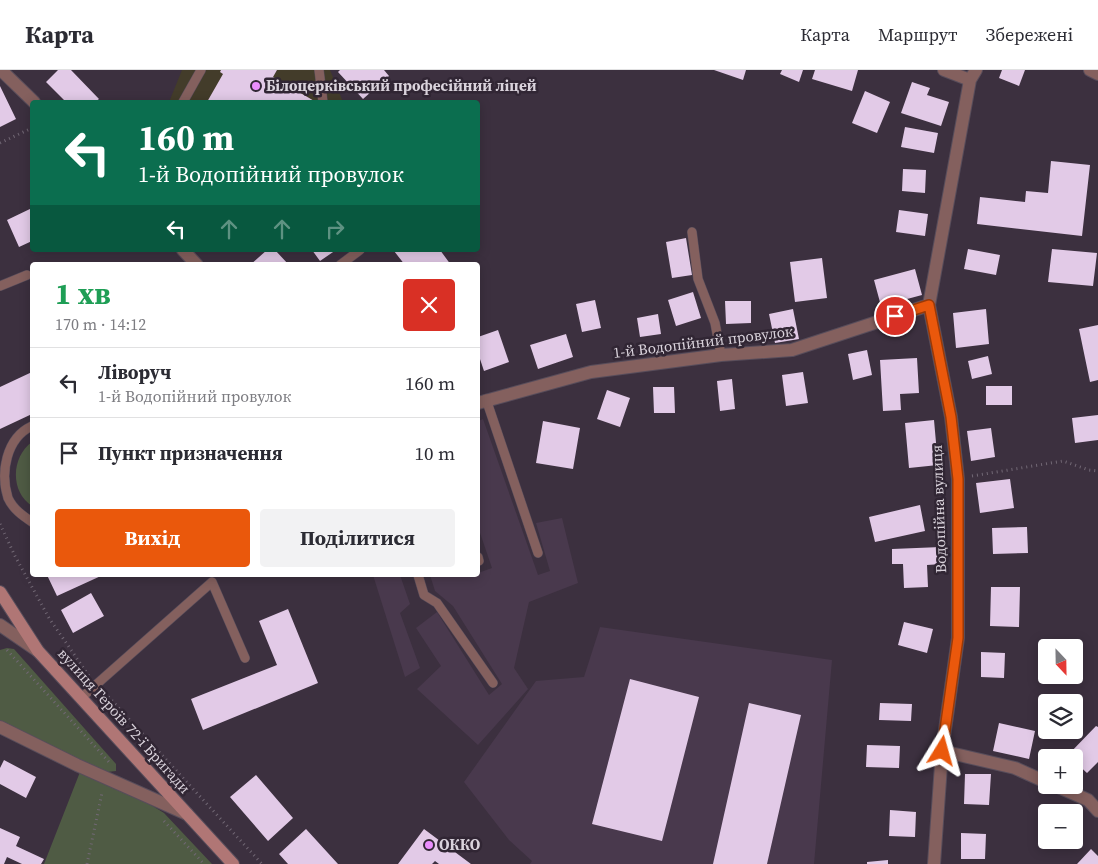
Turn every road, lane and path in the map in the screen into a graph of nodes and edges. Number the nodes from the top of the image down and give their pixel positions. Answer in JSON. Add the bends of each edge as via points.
{"nodes":[{"id":1,"x":1,"y":70,"type":"edge"},
{"id":2,"x":201,"y":70,"type":"edge"},
{"id":3,"x":319,"y":70,"type":"edge"},
{"id":4,"x":944,"y":70,"type":"edge"},
{"id":5,"x":1090,"y":70,"type":"edge"},
{"id":6,"x":1098,"y":74,"type":"edge"},
{"id":7,"x":973,"y":75,"type":"edge"},
{"id":8,"x":32,"y":100,"type":"edge"},
{"id":9,"x":184,"y":100,"type":"edge"},
{"id":10,"x":323,"y":100,"type":"edge"},
{"id":11,"x":30,"y":129,"type":"edge"},
{"id":12,"x":0,"y":143,"type":"edge"},
{"id":13,"x":692,"y":232,"type":"dead end"},
{"id":14,"x":185,"y":252,"type":"edge"},
{"id":15,"x":357,"y":252,"type":"edge"},
{"id":16,"x":194,"y":262,"type":"edge"},
{"id":17,"x":344,"y":262,"type":"edge"},
{"id":18,"x":27,"y":274,"type":"dead end"},
{"id":19,"x":0,"y":286,"type":"edge"},
{"id":20,"x":929,"y":305,"type":"junction"},
{"id":21,"x":721,"y":355,"type":"junction"},
{"id":22,"x":482,"y":401,"type":"edge"},
{"id":23,"x":30,"y":427,"type":"edge"},
{"id":24,"x":1098,"y":471,"type":"edge"},
{"id":25,"x":958,"y":479,"type":"junction"},
{"id":26,"x":4,"y":500,"type":"edge"},
{"id":27,"x":30,"y":521,"type":"edge"},
{"id":28,"x":0,"y":524,"type":"edge"},
{"id":29,"x":538,"y":553,"type":"dead end"},
{"id":30,"x":419,"y":577,"type":"edge"},
{"id":31,"x":0,"y":592,"type":"edge"},
{"id":32,"x":1,"y":630,"type":"edge"},
{"id":33,"x":6,"y":649,"type":"dead end"},
{"id":34,"x":38,"y":651,"type":"junction"},
{"id":35,"x":245,"y":658,"type":"dead end"},
{"id":36,"x":493,"y":683,"type":"dead end"},
{"id":37,"x":97,"y":685,"type":"junction"},
{"id":38,"x":80,"y":698,"type":"junction"},
{"id":39,"x":0,"y":728,"type":"edge"},
{"id":40,"x":942,"y":751,"type":"junction"},
{"id":41,"x":115,"y":769,"type":"dead end"},
{"id":42,"x":106,"y":778,"type":"junction"},
{"id":43,"x":1038,"y":778,"type":"edge"},
{"id":44,"x":1074,"y":794,"type":"edge"},
{"id":45,"x":1098,"y":811,"type":"edge"},
{"id":46,"x":187,"y":814,"type":"junction"},
{"id":47,"x":163,"y":820,"type":"dead end"},
{"id":48,"x":87,"y":864,"type":"edge"},
{"id":49,"x":204,"y":864,"type":"edge"},
{"id":50,"x":233,"y":864,"type":"edge"},
{"id":51,"x":262,"y":864,"type":"edge"},
{"id":52,"x":934,"y":864,"type":"edge"}],
"edges":[{"from":1,"to":8,"type":"street"},
{"from":2,"to":9,"type":"lane"},
{"from":3,"to":10,"type":"lane"},
{"from":4,"to":7,"type":"street"},
{"from":5,"to":6,"type":"street"},
{"from":7,"to":20,"type":"street","name":"Водопійна вулиця"},
{"from":11,"to":12,"type":"path"},
{"from":13,"to":21,"type":"lane","via":[[698,278],[715,323]]},
{"from":14,"to":16,"type":"street"},
{"from":15,"to":17,"type":"lane"},
{"from":18,"to":19,"type":"lane"},
{"from":20,"to":21,"type":"street","name":"1-й Водопійний провулок","via":[[792,350]]},
{"from":20,"to":25,"type":"street","name":"Водопійна вулиця","via":[[951,417]]},
{"from":21,"to":22,"type":"street","name":"1-й Водопійний провулок","via":[[591,372]]},
{"from":22,"to":29,"type":"lane"},
{"from":23,"to":26,"type":"lane","via":[[6,452],[2,468]]},
{"from":24,"to":25,"type":"path","via":[[1063,461]]},
{"from":25,"to":40,"type":"street","name":"Водопійна вулиця","via":[[958,638]]},
{"from":26,"to":27,"type":"lane"},
{"from":28,"to":37,"type":"path","via":[[49,618]]},
{"from":30,"to":36,"type":"lane","via":[[424,596],[437,603]]},
{"from":31,"to":34,"type":"main road","name":"вулиця Героїв 72-ї Бригади"},
{"from":32,"to":34,"type":"street"},
{"from":33,"to":41,"type":"path"},
{"from":34,"to":38,"type":"main road","name":"вулиця Героїв 72-ї Бригади"},
{"from":35,"to":37,"type":"lane","via":[[212,582]]},
{"from":37,"to":38,"type":"lane"},
{"from":37,"to":51,"type":"path"},
{"from":38,"to":46,"type":"main road","name":"вулиця Героїв 72-ї Бригади"},
{"from":39,"to":42,"type":"street"},
{"from":40,"to":43,"type":"street","via":[[1015,768]]},
{"from":40,"to":52,"type":"street","name":"Водопійна вулиця"},
{"from":42,"to":46,"type":"street"},
{"from":42,"to":48,"type":"path"},
{"from":44,"to":45,"type":"street","via":[[1088,800]]},
{"from":46,"to":50,"type":"main road","name":"вулиця Героїв 72-ї Бригади"},
{"from":47,"to":49,"type":"path"}]}
